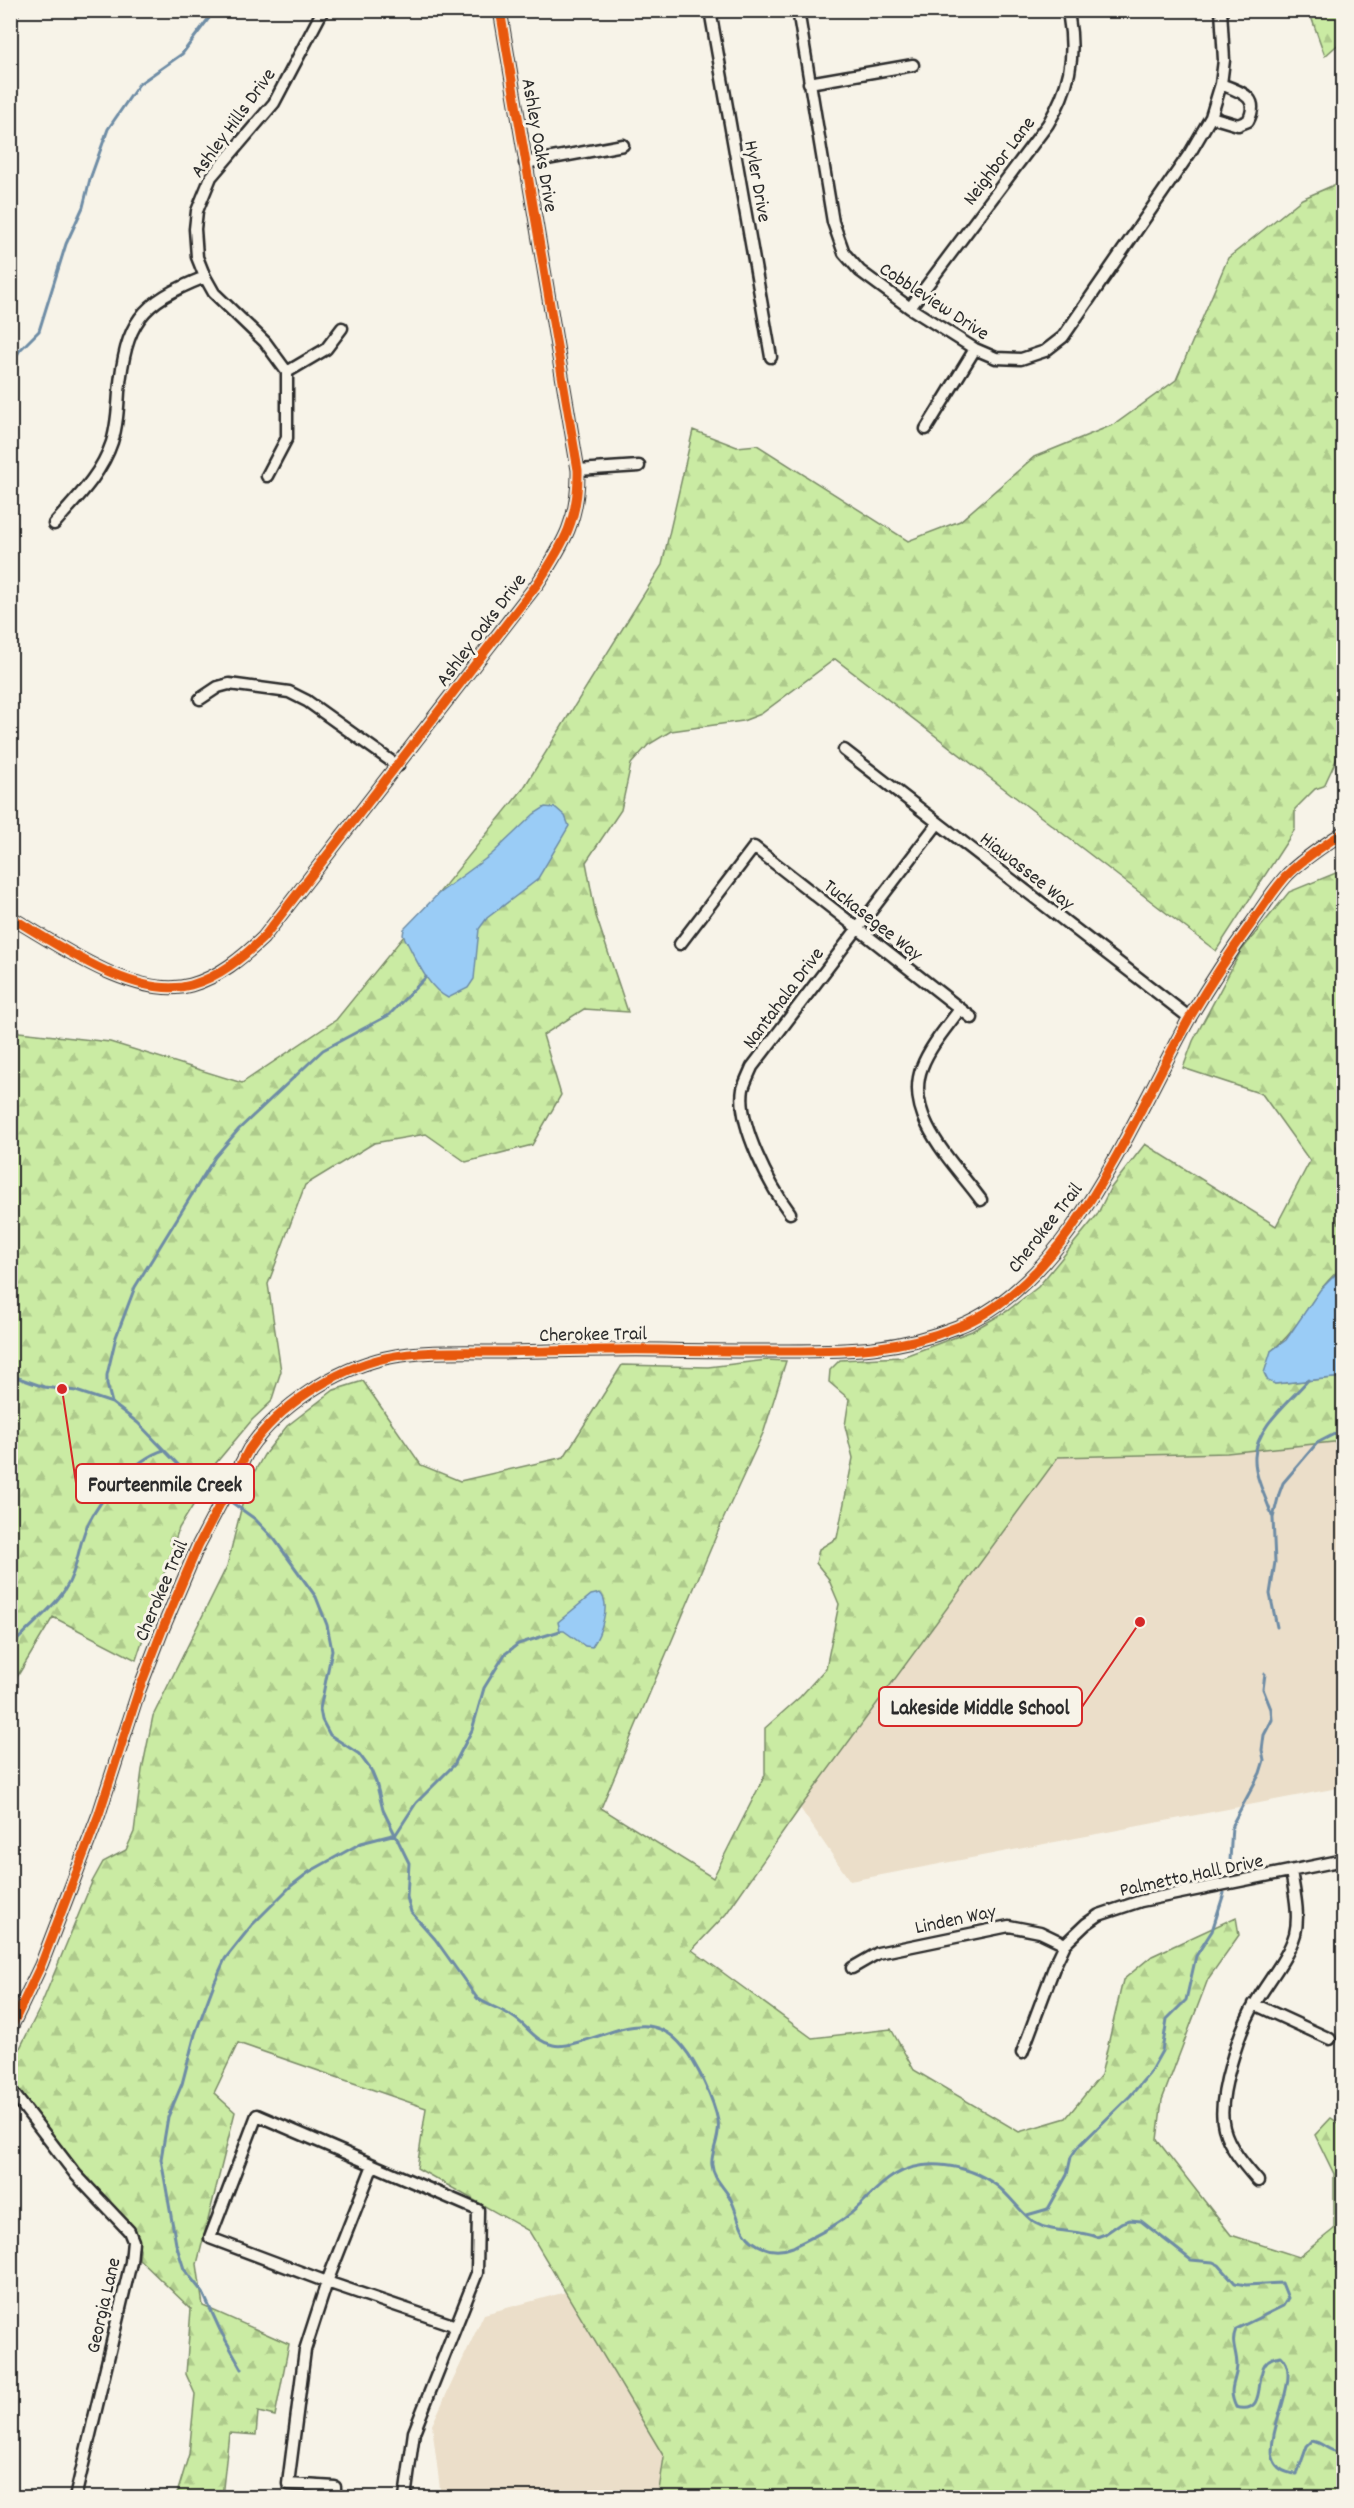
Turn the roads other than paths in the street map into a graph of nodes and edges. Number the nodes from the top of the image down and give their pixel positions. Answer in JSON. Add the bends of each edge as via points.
{"nodes":[{"id":1,"x":323,"y":10,"type":"edge"},
{"id":2,"x":500,"y":10,"type":"edge"},
{"id":3,"x":710,"y":10,"type":"edge"},
{"id":4,"x":798,"y":10,"type":"edge"},
{"id":5,"x":1221,"y":10,"type":"edge"},
{"id":6,"x":1069,"y":18,"type":"dead end"},
{"id":7,"x":913,"y":65,"type":"dead end"},
{"id":8,"x":809,"y":83,"type":"junction"},
{"id":9,"x":1221,"y":84,"type":"junction"},
{"id":10,"x":1210,"y":117,"type":"junction"},
{"id":11,"x":623,"y":145,"type":"dead end"},
{"id":12,"x":525,"y":163,"type":"junction"},
{"id":13,"x":205,"y":277,"type":"junction"},
{"id":14,"x":910,"y":308,"type":"junction"},
{"id":15,"x":342,"y":328,"type":"dead end"},
{"id":16,"x":975,"y":349,"type":"junction"},
{"id":17,"x":771,"y":357,"type":"dead end"},
{"id":18,"x":287,"y":372,"type":"junction"},
{"id":19,"x":926,"y":429,"type":"dead end"},
{"id":20,"x":639,"y":466,"type":"dead end"},
{"id":21,"x":578,"y":470,"type":"junction"},
{"id":22,"x":267,"y":476,"type":"dead end"},
{"id":23,"x":54,"y":524,"type":"dead end"},
{"id":24,"x":200,"y":699,"type":"dead end"},
{"id":25,"x":844,"y":750,"type":"dead end"},
{"id":26,"x":398,"y":766,"type":"junction"},
{"id":27,"x":938,"y":823,"type":"junction"},
{"id":28,"x":1344,"y":832,"type":"edge"},
{"id":29,"x":10,"y":917,"type":"edge"},
{"id":30,"x":857,"y":929,"type":"junction"},
{"id":31,"x":680,"y":944,"type":"dead end"},
{"id":32,"x":960,"y":1009,"type":"junction"},
{"id":33,"x":972,"y":1018,"type":"dead end"},
{"id":34,"x":1190,"y":1018,"type":"junction"},
{"id":35,"x":981,"y":1200,"type":"dead end"},
{"id":36,"x":790,"y":1213,"type":"dead end"},
{"id":37,"x":1344,"y":1860,"type":"edge"},
{"id":38,"x":1291,"y":1871,"type":"junction"},
{"id":39,"x":1065,"y":1944,"type":"junction"},
{"id":40,"x":852,"y":1968,"type":"dead end"},
{"id":41,"x":1254,"y":2004,"type":"junction"},
{"id":42,"x":10,"y":2030,"type":"edge"},
{"id":43,"x":1330,"y":2039,"type":"dead end"},
{"id":44,"x":1022,"y":2053,"type":"dead end"},
{"id":45,"x":10,"y":2089,"type":"edge"},
{"id":46,"x":374,"y":2165,"type":"junction"},
{"id":47,"x":1258,"y":2181,"type":"dead end"},
{"id":48,"x":327,"y":2282,"type":"junction"},
{"id":49,"x":456,"y":2326,"type":"junction"},
{"id":50,"x":75,"y":2498,"type":"edge"},
{"id":51,"x":334,"y":2498,"type":"edge"},
{"id":52,"x":405,"y":2498,"type":"edge"}],
"edges":[{"from":1,"to":13,"type":"street","name":"Ashley Hills Drive","via":[[274,103],[211,177],[204,191],[195,229],[197,257]]},
{"from":2,"to":12,"type":"street","name":"Ashley Oaks Drive"},
{"from":3,"to":17,"type":"street","name":"Hyler Drive"},
{"from":4,"to":8,"type":"street","name":"Cobbleview Drive"},
{"from":5,"to":9,"type":"street","name":"Cobbleview Drive"},
{"from":6,"to":14,"type":"street","name":"Neighbor Lane","via":[[1072,65],[1060,104]]},
{"from":7,"to":8,"type":"street"},
{"from":8,"to":14,"type":"street","name":"Cobbleview Drive","via":[[839,242],[860,272]]},
{"from":9,"to":10,"type":"street","name":"Cobbleview Drive"},
{"from":9,"to":10,"type":"street","via":[[1251,100],[1253,111],[1248,121],[1238,125]]},
{"from":10,"to":16,"type":"street","name":"Cobbleview Drive","via":[[1190,153],[1062,337],[1045,351],[1021,359],[996,358]]},
{"from":11,"to":12,"type":"street"},
{"from":12,"to":21,"type":"street","name":"Ashley Oaks Drive"},
{"from":13,"to":18,"type":"street","name":"Ashley Hills Drive","via":[[214,293],[279,358]]},
{"from":13,"to":23,"type":"street","via":[[166,295],[136,324],[123,357],[116,425],[108,453],[98,473]]},
{"from":14,"to":16,"type":"street","name":"Cobbleview Drive"},
{"from":15,"to":18,"type":"street","via":[[326,349]]},
{"from":16,"to":19,"type":"street"},
{"from":18,"to":22,"type":"street","via":[[287,438]]},
{"from":20,"to":21,"type":"street"},
{"from":21,"to":26,"type":"street","name":"Ashley Oaks Drive","via":[[576,510],[564,543],[538,583]]},
{"from":24,"to":26,"type":"street","via":[[229,684],[288,692],[307,701]]},
{"from":25,"to":27,"type":"street","name":"Hiawassee Way"},
{"from":26,"to":29,"type":"street","name":"Ashley Oaks Drive","via":[[263,938],[228,967],[190,985],[154,986],[137,982],[76,957]]},
{"from":27,"to":30,"type":"street","name":"Nantahala Drive"},
{"from":27,"to":34,"type":"street","name":"Hiawassee Way"},
{"from":28,"to":34,"type":"street","name":"Cherokee Trail","via":[[1301,862],[1278,885]]},
{"from":30,"to":31,"type":"street","name":"Tuckasegee Way","via":[[754,847]]},
{"from":30,"to":32,"type":"street","name":"Tuckasegee Way"},
{"from":30,"to":36,"type":"street","name":"Nantahala Drive","via":[[752,1067],[743,1089],[752,1140],[775,1191]]},
{"from":32,"to":33,"type":"street","name":"Tuckasegee Way"},
{"from":32,"to":35,"type":"street","via":[[921,1069],[919,1102],[933,1134]]},
{"from":34,"to":42,"type":"street","name":"Cherokee Trail","via":[[1105,1174],[1059,1244],[1015,1292],[969,1322],[890,1347],[838,1352],[452,1352],[381,1359],[337,1376],[298,1401],[259,1435],[208,1525],[143,1679],[99,1814],[41,1965]]},
{"from":37,"to":38,"type":"street","name":"Palmetto Hall Drive"},
{"from":38,"to":39,"type":"street","name":"Palmetto Hall Drive","via":[[1114,1909],[1086,1923]]},
{"from":38,"to":41,"type":"street","via":[[1295,1934]]},
{"from":39,"to":40,"type":"street","name":"Linden Way","via":[[1040,1932],[1009,1926],[878,1953]]},
{"from":39,"to":44,"type":"street","name":"Palmetto Hall Drive"},
{"from":41,"to":43,"type":"street"},
{"from":41,"to":47,"type":"street","via":[[1224,2090],[1222,2121],[1229,2142]]},
{"from":45,"to":50,"type":"street","name":"Georgia Lane","via":[[76,2175],[129,2231],[133,2241]]},
{"from":46,"to":48,"type":"street"},
{"from":46,"to":48,"type":"street","via":[[257,2115],[210,2238]]},
{"from":46,"to":49,"type":"street","via":[[478,2210],[477,2273]]},
{"from":48,"to":49,"type":"street"},
{"from":48,"to":51,"type":"street","via":[[305,2350],[288,2484],[335,2487]]},
{"from":49,"to":52,"type":"street","via":[[414,2432]]}]}
